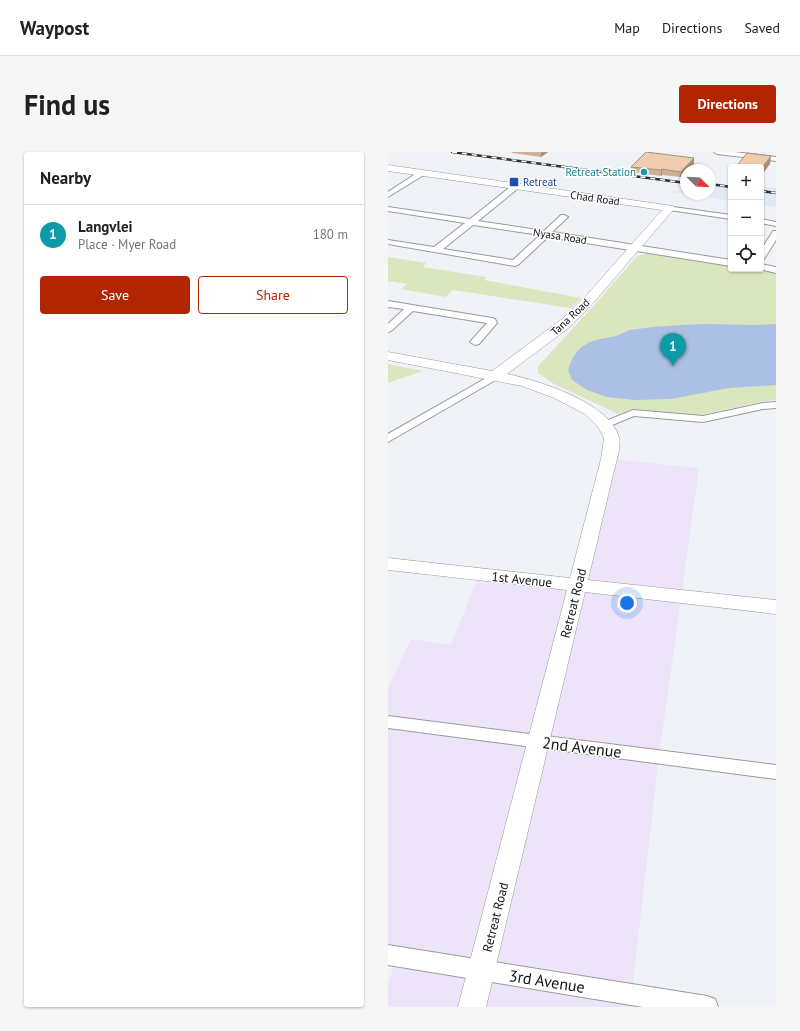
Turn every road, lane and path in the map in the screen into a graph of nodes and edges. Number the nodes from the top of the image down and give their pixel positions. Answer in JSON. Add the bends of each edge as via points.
{"nodes":[{"id":1,"x":717,"y":152,"type":"edge"},
{"id":2,"x":776,"y":159,"type":"edge"},
{"id":3,"x":388,"y":168,"type":"edge"},
{"id":4,"x":423,"y":173,"type":"junction"},
{"id":5,"x":517,"y":186,"type":"junction"},
{"id":6,"x":388,"y":195,"type":"edge"},
{"id":7,"x":670,"y":208,"type":"junction"},
{"id":8,"x":388,"y":209,"type":"edge"},
{"id":9,"x":564,"y":217,"type":"dead end"},
{"id":10,"x":728,"y":217,"type":"edge"},
{"id":11,"x":471,"y":222,"type":"junction"},
{"id":12,"x":764,"y":222,"type":"edge"},
{"id":13,"x":776,"y":224,"type":"edge"},
{"id":14,"x":776,"y":233,"type":"edge"},
{"id":15,"x":546,"y":234,"type":"junction"},
{"id":16,"x":388,"y":242,"type":"edge"},
{"id":17,"x":634,"y":248,"type":"junction"},
{"id":18,"x":436,"y":250,"type":"junction"},
{"id":19,"x":764,"y":252,"type":"edge"},
{"id":20,"x":728,"y":263,"type":"edge"},
{"id":21,"x":764,"y":268,"type":"edge"},
{"id":22,"x":776,"y":270,"type":"edge"},
{"id":23,"x":388,"y":304,"type":"edge"},
{"id":24,"x":412,"y":308,"type":"junction"},
{"id":25,"x":566,"y":323,"type":"junction"},
{"id":26,"x":388,"y":329,"type":"edge"},
{"id":27,"x":475,"y":342,"type":"dead end"},
{"id":28,"x":388,"y":356,"type":"edge"},
{"id":29,"x":495,"y":376,"type":"junction"},
{"id":30,"x":559,"y":395,"type":"junction"},
{"id":31,"x":776,"y":405,"type":"edge"},
{"id":32,"x":605,"y":425,"type":"junction"},
{"id":33,"x":388,"y":439,"type":"edge"},
{"id":34,"x":388,"y":564,"type":"edge"},
{"id":35,"x":578,"y":585,"type":"junction"},
{"id":36,"x":776,"y":608,"type":"edge"},
{"id":37,"x":388,"y":722,"type":"edge"},
{"id":38,"x":539,"y":742,"type":"junction"},
{"id":39,"x":776,"y":772,"type":"edge"},
{"id":40,"x":388,"y":955,"type":"edge"},
{"id":41,"x":481,"y":970,"type":"junction"},
{"id":42,"x":472,"y":1007,"type":"edge"},
{"id":43,"x":707,"y":1007,"type":"edge"}],
"edges":[{"from":1,"to":2,"type":"street"},
{"from":3,"to":4,"type":"street","name":"Chad Road"},
{"from":4,"to":5,"type":"street","name":"Chad Road"},
{"from":4,"to":6,"type":"street"},
{"from":5,"to":7,"type":"street","name":"Chad Road"},
{"from":5,"to":11,"type":"street"},
{"from":7,"to":10,"type":"street","name":"Chad Road"},
{"from":7,"to":17,"type":"street","name":"Tana Road"},
{"from":8,"to":11,"type":"street","name":"Nyasa Road"},
{"from":9,"to":15,"type":"street"},
{"from":11,"to":15,"type":"street","name":"Nyasa Road"},
{"from":11,"to":18,"type":"street"},
{"from":12,"to":13,"type":"street"},
{"from":14,"to":19,"type":"street"},
{"from":15,"to":17,"type":"street","name":"Nyasa Road"},
{"from":15,"to":18,"type":"street","via":[[515,263]]},
{"from":16,"to":18,"type":"street"},
{"from":17,"to":20,"type":"street","name":"Nyasa Road"},
{"from":17,"to":25,"type":"street","name":"Tana Road"},
{"from":21,"to":22,"type":"street"},
{"from":23,"to":24,"type":"street"},
{"from":24,"to":26,"type":"street"},
{"from":24,"to":27,"type":"street","via":[[492,321]]},
{"from":25,"to":29,"type":"street","name":"Tana Road"},
{"from":25,"to":30,"type":"street","via":[[529,368],[536,379]]},
{"from":28,"to":29,"type":"street","name":"Retreat Road"},
{"from":29,"to":30,"type":"street","name":"Retreat Road","via":[[526,382]]},
{"from":29,"to":33,"type":"street"},
{"from":30,"to":32,"type":"street","name":"Retreat Road","via":[[590,411]]},
{"from":31,"to":32,"type":"street","via":[[703,419],[633,414]]},
{"from":32,"to":35,"type":"street","name":"Retreat Road","via":[[612,438],[611,452]]},
{"from":34,"to":35,"type":"street","name":"1st Avenue"},
{"from":35,"to":36,"type":"street","name":"1st Avenue"},
{"from":35,"to":38,"type":"street","name":"Retreat Road"},
{"from":37,"to":38,"type":"street","name":"2nd Avenue"},
{"from":38,"to":39,"type":"street","name":"2nd Avenue"},
{"from":38,"to":41,"type":"street","name":"Retreat Road"},
{"from":40,"to":41,"type":"street","name":"3rd Avenue"},
{"from":41,"to":42,"type":"street","name":"Retreat Road"},
{"from":41,"to":43,"type":"street","name":"3rd Avenue"}]}
